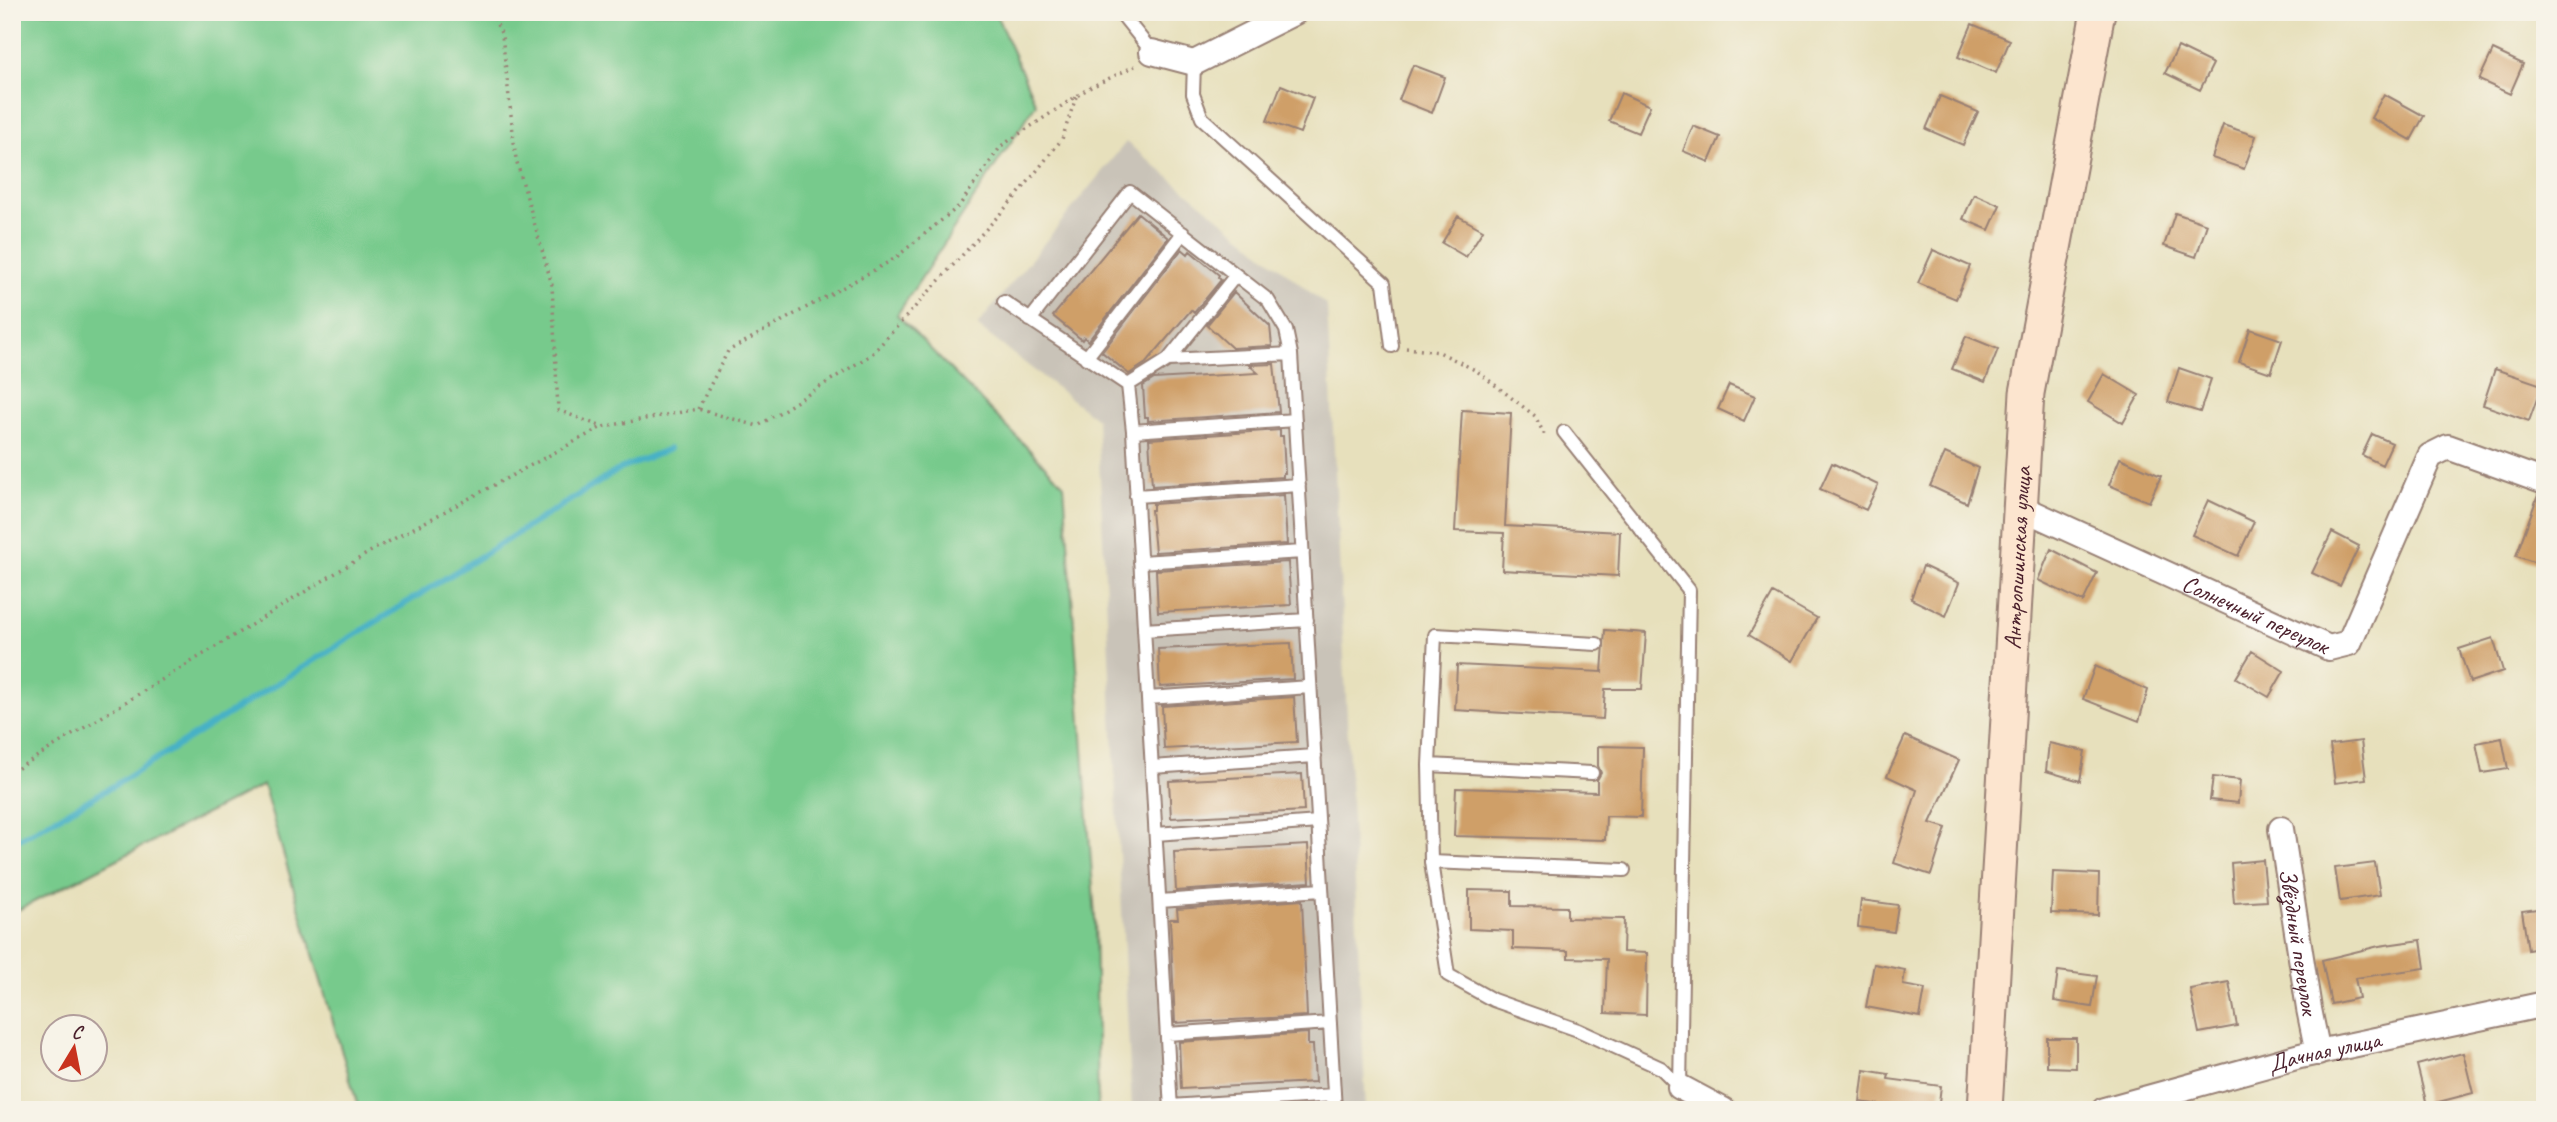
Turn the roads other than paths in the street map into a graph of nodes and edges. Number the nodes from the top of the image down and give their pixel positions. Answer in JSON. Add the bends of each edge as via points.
{"nodes":[{"id":1,"x":1120,"y":12,"type":"edge"},
{"id":2,"x":1295,"y":12,"type":"edge"},
{"id":3,"x":2098,"y":12,"type":"edge"},
{"id":4,"x":1153,"y":52,"type":"joint"},
{"id":5,"x":1194,"y":63,"type":"junction"},
{"id":6,"x":1183,"y":233,"type":"junction"},
{"id":7,"x":1236,"y":275,"type":"junction"},
{"id":8,"x":1004,"y":302,"type":"dead end"},
{"id":9,"x":1030,"y":320,"type":"junction"},
{"id":10,"x":1392,"y":346,"type":"road end"},
{"id":11,"x":1291,"y":354,"type":"junction"},
{"id":12,"x":1086,"y":358,"type":"junction"},
{"id":13,"x":1168,"y":360,"type":"junction"},
{"id":14,"x":1128,"y":385,"type":"junction"},
{"id":15,"x":1295,"y":420,"type":"junction"},
{"id":16,"x":1133,"y":431,"type":"junction"},
{"id":17,"x":1564,"y":432,"type":"dead end"},
{"id":18,"x":2545,"y":482,"type":"edge"},
{"id":19,"x":1299,"y":485,"type":"junction"},
{"id":20,"x":1136,"y":496,"type":"junction"},
{"id":21,"x":2020,"y":507,"type":"junction"},
{"id":22,"x":1303,"y":552,"type":"junction"},
{"id":23,"x":1140,"y":562,"type":"junction"},
{"id":24,"x":1307,"y":620,"type":"junction"},
{"id":25,"x":1144,"y":630,"type":"junction"},
{"id":26,"x":1597,"y":644,"type":"dead end"},
{"id":27,"x":1310,"y":687,"type":"junction"},
{"id":28,"x":1148,"y":698,"type":"junction"},
{"id":29,"x":1315,"y":756,"type":"junction"},
{"id":30,"x":1429,"y":765,"type":"junction"},
{"id":31,"x":1152,"y":767,"type":"junction"},
{"id":32,"x":1592,"y":773,"type":"dead end"},
{"id":33,"x":1318,"y":822,"type":"junction"},
{"id":34,"x":2281,"y":829,"type":"dead end"},
{"id":35,"x":1156,"y":834,"type":"junction"},
{"id":36,"x":1431,"y":862,"type":"junction"},
{"id":37,"x":1624,"y":870,"type":"dead end"},
{"id":38,"x":1322,"y":890,"type":"junction"},
{"id":39,"x":1160,"y":901,"type":"junction"},
{"id":40,"x":2545,"y":1004,"type":"edge"},
{"id":41,"x":1330,"y":1023,"type":"junction"},
{"id":42,"x":1167,"y":1034,"type":"junction"},
{"id":43,"x":2318,"y":1053,"type":"junction"},
{"id":44,"x":1680,"y":1087,"type":"junction"},
{"id":45,"x":1334,"y":1095,"type":"junction"},
{"id":46,"x":1171,"y":1108,"type":"edge"},
{"id":47,"x":1335,"y":1110,"type":"edge"},
{"id":48,"x":1723,"y":1110,"type":"edge"},
{"id":49,"x":1985,"y":1110,"type":"edge"},
{"id":50,"x":2104,"y":1110,"type":"edge"}],
"edges":[{"from":1,"to":4,"type":"lane"},
{"from":2,"to":5,"type":"street"},
{"from":3,"to":21,"type":"street","name":"Антропшинская улица","via":[[2027,393]]},
{"from":4,"to":5,"type":"street"},
{"from":5,"to":10,"type":"lane","via":[[1193,94],[1202,118],[1384,283]]},
{"from":6,"to":7,"type":"lane"},
{"from":6,"to":9,"type":"lane","via":[[1130,192]]},
{"from":6,"to":12,"type":"lane"},
{"from":7,"to":11,"type":"lane","via":[[1268,300],[1286,330]]},
{"from":7,"to":13,"type":"lane"},
{"from":8,"to":9,"type":"lane"},
{"from":9,"to":12,"type":"lane"},
{"from":11,"to":13,"type":"lane"},
{"from":11,"to":15,"type":"lane"},
{"from":12,"to":14,"type":"lane"},
{"from":13,"to":14,"type":"lane"},
{"from":14,"to":16,"type":"lane"},
{"from":15,"to":16,"type":"lane"},
{"from":15,"to":19,"type":"lane"},
{"from":16,"to":20,"type":"lane"},
{"from":17,"to":44,"type":"lane","via":[[1689,590]]},
{"from":18,"to":21,"type":"street","name":"Солнечный переулок","via":[[2448,447],[2430,456],[2350,643],[2329,648]]},
{"from":19,"to":20,"type":"lane"},
{"from":19,"to":22,"type":"lane"},
{"from":20,"to":23,"type":"lane"},
{"from":21,"to":49,"type":"street","name":"Антропшинская улица"},
{"from":22,"to":23,"type":"lane"},
{"from":22,"to":24,"type":"lane"},
{"from":23,"to":25,"type":"lane"},
{"from":24,"to":25,"type":"lane"},
{"from":24,"to":27,"type":"lane"},
{"from":25,"to":28,"type":"lane"},
{"from":26,"to":30,"type":"lane","via":[[1435,635]]},
{"from":27,"to":28,"type":"lane"},
{"from":27,"to":29,"type":"lane"},
{"from":28,"to":31,"type":"lane"},
{"from":29,"to":31,"type":"lane"},
{"from":29,"to":33,"type":"lane"},
{"from":30,"to":32,"type":"lane"},
{"from":30,"to":36,"type":"lane"},
{"from":31,"to":35,"type":"lane"},
{"from":33,"to":35,"type":"lane"},
{"from":33,"to":38,"type":"lane"},
{"from":34,"to":43,"type":"street","name":"Звёздный переулок"},
{"from":35,"to":39,"type":"lane"},
{"from":36,"to":37,"type":"lane"},
{"from":36,"to":44,"type":"lane","via":[[1448,975],[1493,1000],[1578,1030],[1661,1068]]},
{"from":38,"to":39,"type":"lane"},
{"from":38,"to":41,"type":"lane"},
{"from":39,"to":42,"type":"lane"},
{"from":40,"to":43,"type":"street","name":"Дачная улица"},
{"from":41,"to":42,"type":"lane"},
{"from":41,"to":45,"type":"lane"},
{"from":42,"to":46,"type":"lane"},
{"from":43,"to":50,"type":"street","name":"Дачная улица"},
{"from":44,"to":48,"type":"street"},
{"from":45,"to":46,"type":"lane"},
{"from":45,"to":47,"type":"lane"}]}
